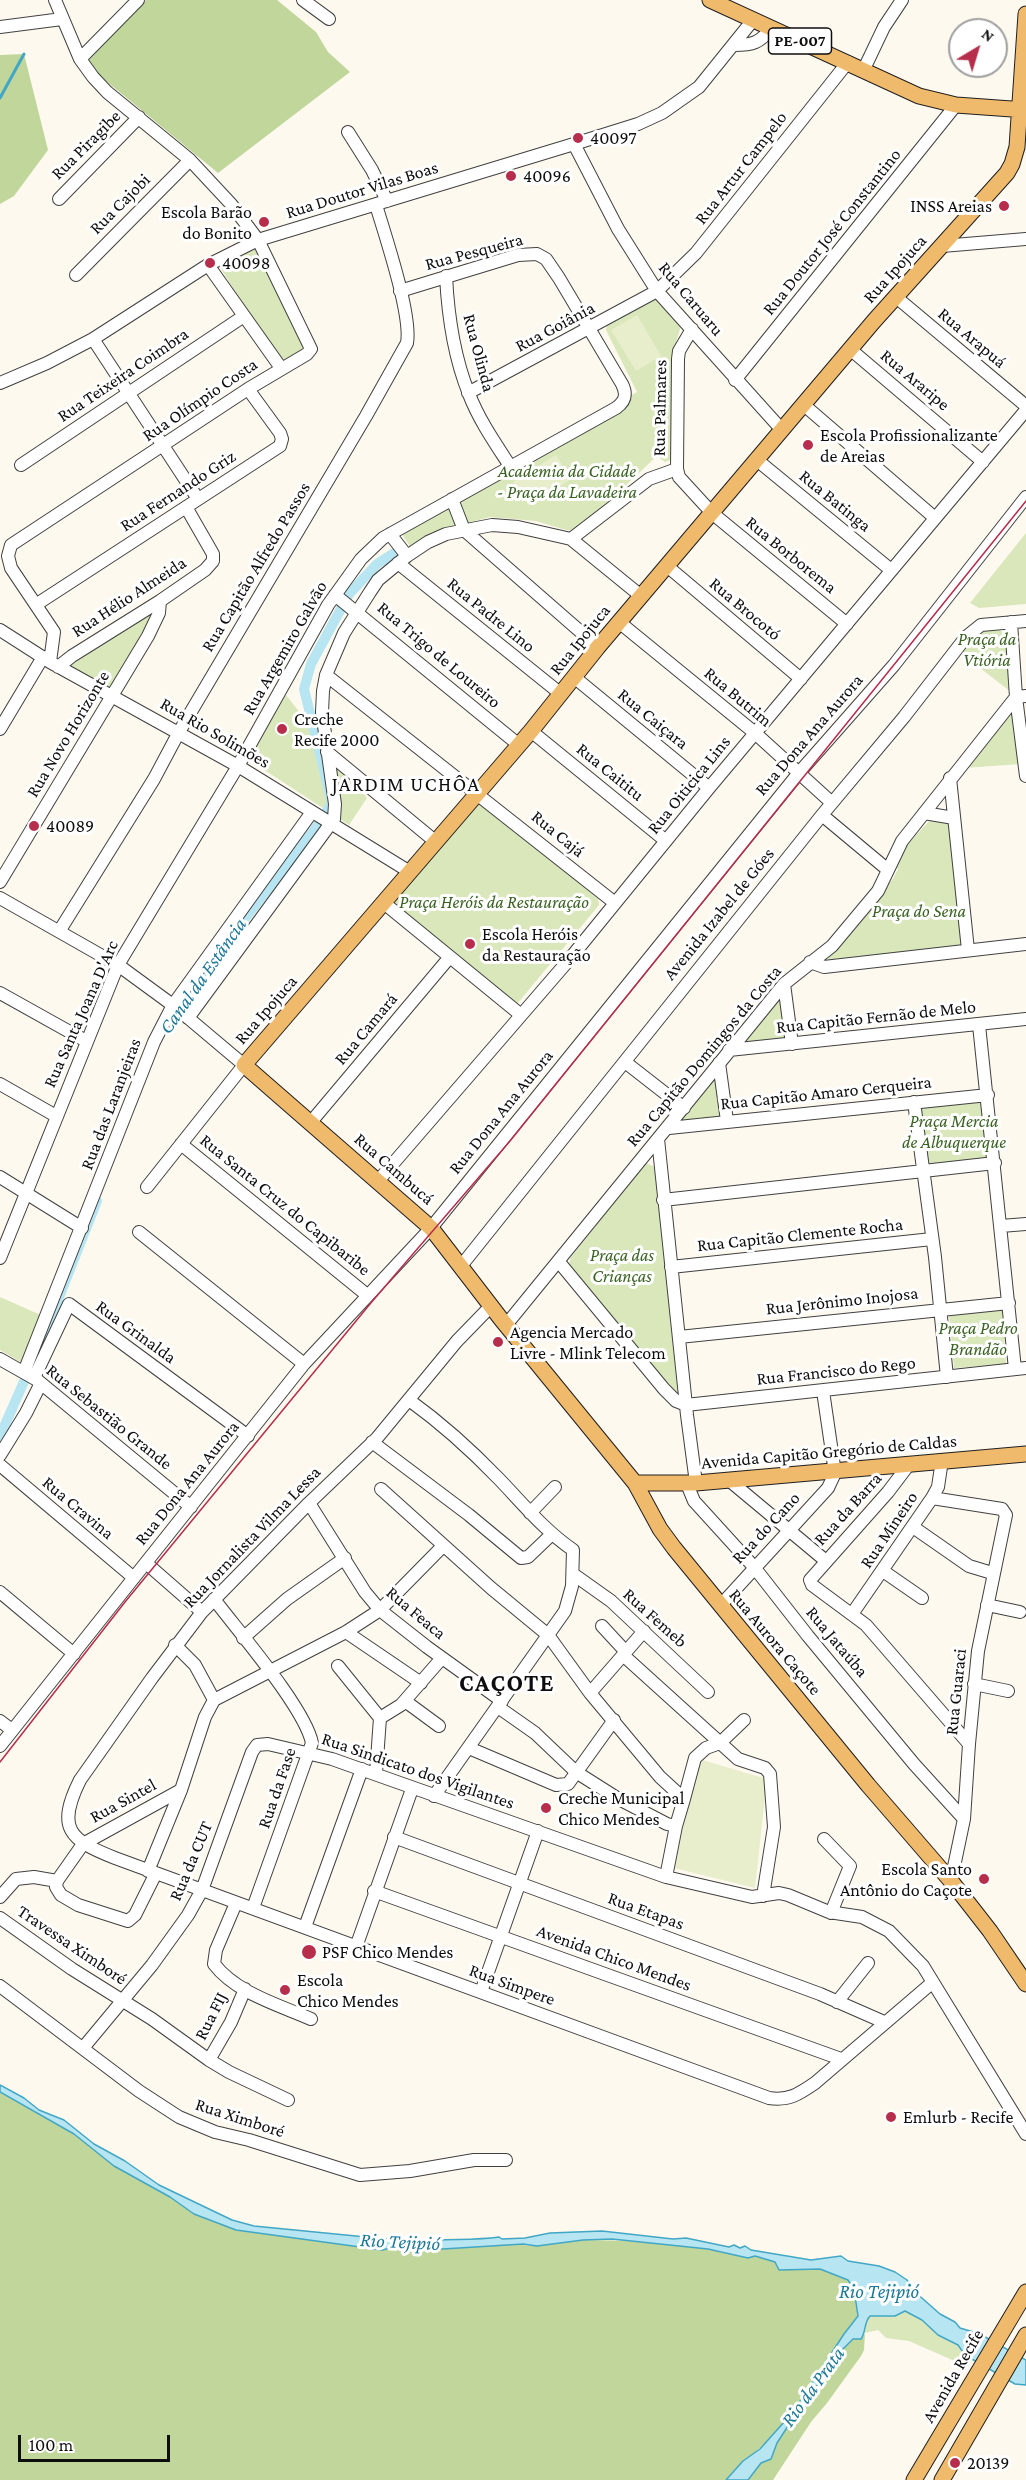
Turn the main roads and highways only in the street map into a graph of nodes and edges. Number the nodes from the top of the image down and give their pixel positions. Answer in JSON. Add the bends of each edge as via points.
{"nodes":[{"id":1,"x":710,"y":0,"type":"edge"},
{"id":2,"x":1026,"y":14,"type":"edge"},
{"id":3,"x":1023,"y":110,"type":"edge"},
{"id":4,"x":244,"y":1065,"type":"joint"},
{"id":5,"x":503,"y":1322,"type":"joint"},
{"id":6,"x":1026,"y":1454,"type":"edge"},
{"id":7,"x":634,"y":1483,"type":"junction"},
{"id":8,"x":1026,"y":1984,"type":"edge"},
{"id":9,"x":1026,"y":2292,"type":"edge"},
{"id":10,"x":1026,"y":2336,"type":"edge"},
{"id":11,"x":914,"y":2480,"type":"edge"},
{"id":12,"x":942,"y":2480,"type":"edge"}],
"edges":[{"from":1,"to":3,"type":"main road","number":"PE-007","via":[[919,96],[956,105]]},
{"from":2,"to":3,"type":"main road","name":"Rua Ipojuca"},
{"from":3,"to":4,"type":"main road","name":"Rua Ipojuca","via":[[1012,164]]},
{"from":4,"to":5,"type":"main road","name":"Rua Cambucá","via":[[431,1228]]},
{"from":5,"to":7,"type":"main road","name":"Rua Aurora Caçote"},
{"from":6,"to":7,"type":"main road","name":"Avenida Capitão Gregório de Caldas","via":[[692,1484]]},
{"from":7,"to":8,"type":"main road","name":"Rua Aurora Caçote","via":[[660,1529],[720,1606],[951,1881]]},
{"from":9,"to":11,"type":"main road","name":"Avenida Recife"},
{"from":10,"to":12,"type":"main road"}]}
